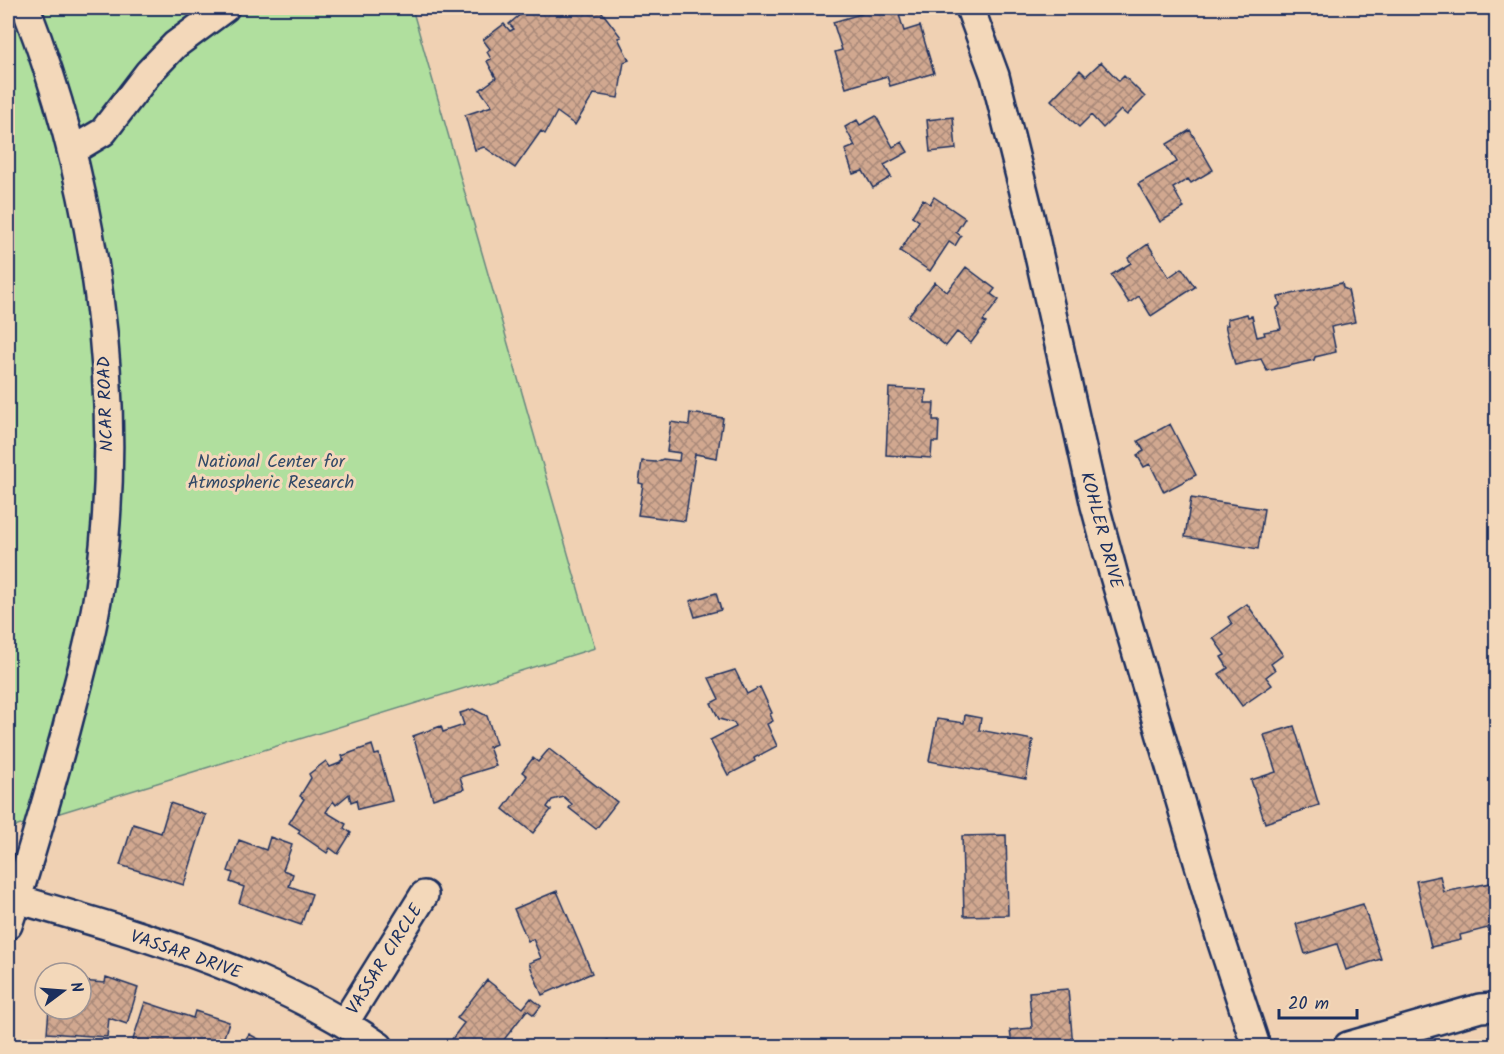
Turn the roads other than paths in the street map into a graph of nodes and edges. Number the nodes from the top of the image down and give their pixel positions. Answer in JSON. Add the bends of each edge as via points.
{"nodes":[{"id":1,"x":26,"y":8,"type":"edge"},
{"id":2,"x":225,"y":8,"type":"edge"},
{"id":3,"x":970,"y":8,"type":"edge"},
{"id":4,"x":73,"y":150,"type":"junction"},
{"id":5,"x":424,"y":895,"type":"dead end"},
{"id":6,"x":17,"y":899,"type":"junction"},
{"id":7,"x":8,"y":925,"type":"edge"},
{"id":8,"x":1497,"y":1007,"type":"edge"},
{"id":9,"x":345,"y":1022,"type":"junction"},
{"id":10,"x":379,"y":1047,"type":"edge"},
{"id":11,"x":1256,"y":1047,"type":"edge"},
{"id":12,"x":1348,"y":1047,"type":"edge"}],
"edges":[{"from":1,"to":4,"type":"street","name":"NCAR ROAD","via":[[49,66]]},
{"from":2,"to":4,"type":"street","via":[[175,45],[148,72],[103,132]]},
{"from":3,"to":11,"type":"street","name":"KOHLER DRIVE","via":[[998,87],[1103,536]]},
{"from":4,"to":6,"type":"street","name":"NCAR ROAD","via":[[103,341],[109,423],[106,508],[99,588],[84,661],[47,805]]},
{"from":5,"to":9,"type":"street","name":"VASSAR CIRCLE"},
{"from":6,"to":7,"type":"street","name":"NCAR ROAD"},
{"from":6,"to":9,"type":"street","name":"VASSAR DRIVE","via":[[223,963]]},
{"from":8,"to":12,"type":"street","via":[[1480,1008]]},
{"from":9,"to":10,"type":"street","name":"VASSAR DRIVE"}]}
